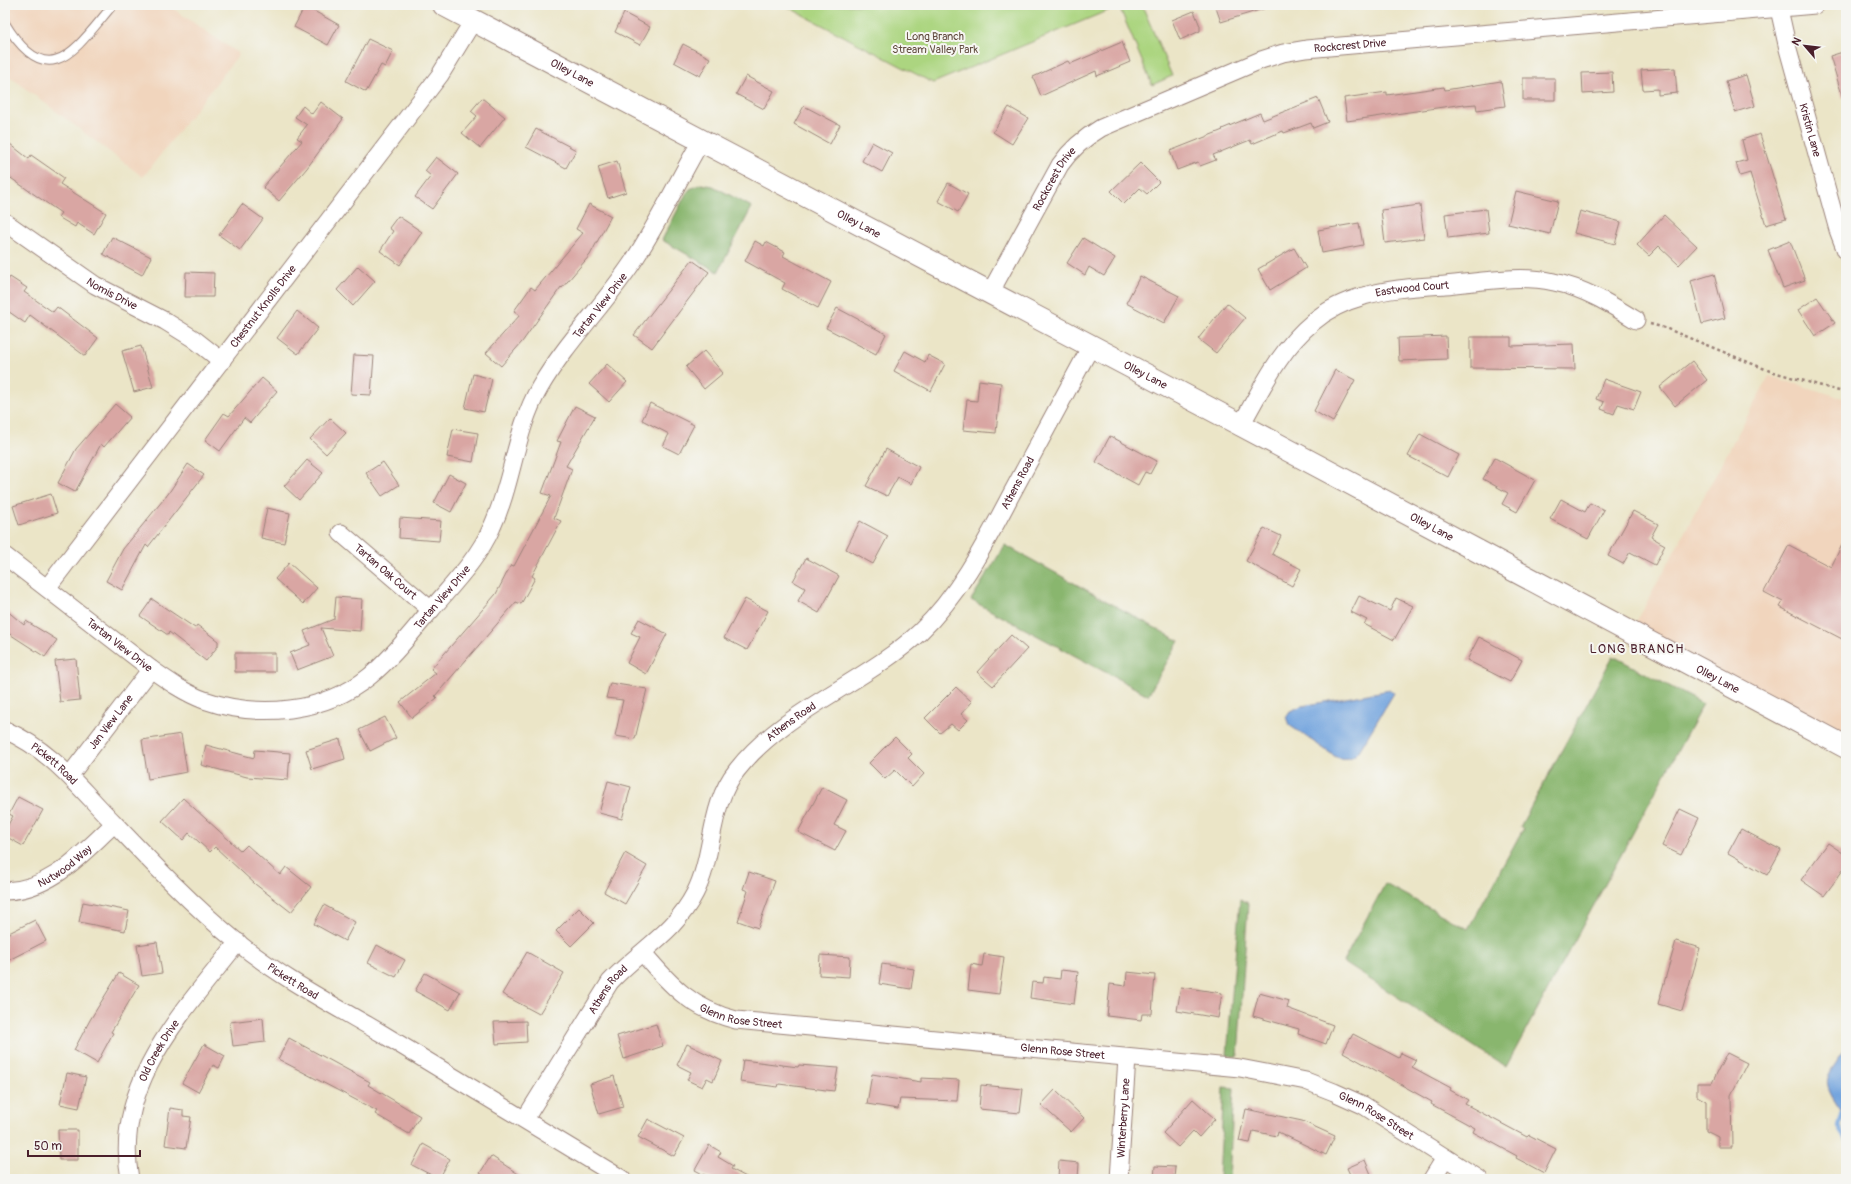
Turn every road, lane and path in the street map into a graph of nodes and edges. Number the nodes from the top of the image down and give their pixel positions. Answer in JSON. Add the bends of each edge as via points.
{"nodes":[{"id":1,"x":113,"y":5,"type":"edge"},
{"id":2,"x":444,"y":5,"type":"edge"},
{"id":3,"x":1815,"y":5,"type":"edge"},
{"id":4,"x":1779,"y":9,"type":"junction"},
{"id":5,"x":473,"y":21,"type":"junction"},
{"id":6,"x":5,"y":23,"type":"edge"},
{"id":7,"x":701,"y":141,"type":"junction"},
{"id":8,"x":5,"y":222,"type":"edge"},
{"id":9,"x":1846,"y":251,"type":"edge"},
{"id":10,"x":990,"y":293,"type":"junction"},
{"id":11,"x":1636,"y":320,"type":"joint"},
{"id":12,"x":1091,"y":346,"type":"junction"},
{"id":13,"x":222,"y":361,"type":"junction"},
{"id":14,"x":1846,"y":393,"type":"edge"},
{"id":15,"x":1241,"y":425,"type":"junction"},
{"id":16,"x":341,"y":533,"type":"dead end"},
{"id":17,"x":5,"y":556,"type":"edge"},
{"id":18,"x":47,"y":588,"type":"junction"},
{"id":19,"x":430,"y":610,"type":"junction"},
{"id":20,"x":151,"y":669,"type":"junction"},
{"id":21,"x":5,"y":730,"type":"edge"},
{"id":22,"x":1846,"y":747,"type":"edge"},
{"id":23,"x":70,"y":775,"type":"junction"},
{"id":24,"x":114,"y":824,"type":"junction"},
{"id":25,"x":5,"y":891,"type":"edge"},
{"id":26,"x":238,"y":942,"type":"junction"},
{"id":27,"x":643,"y":953,"type":"junction"},
{"id":28,"x":1127,"y":1058,"type":"junction"},
{"id":29,"x":525,"y":1119,"type":"junction"},
{"id":30,"x":1445,"y":1158,"type":"junction"},
{"id":31,"x":130,"y":1179,"type":"edge"},
{"id":32,"x":622,"y":1179,"type":"edge"},
{"id":33,"x":1119,"y":1179,"type":"edge"},
{"id":34,"x":1432,"y":1179,"type":"edge"},
{"id":35,"x":1479,"y":1179,"type":"edge"}],
"edges":[{"from":1,"to":6,"type":"lane","via":[[74,51],[53,62],[28,53]]},
{"from":2,"to":5,"type":"main road","name":"Olley Lane"},
{"from":3,"to":4,"type":"street","name":"Rockcrest Drive"},
{"from":4,"to":9,"type":"street","name":"Kristin Lane","via":[[1838,230]]},
{"from":4,"to":10,"type":"street","name":"Rockcrest Drive","via":[[1306,49],[1261,60],[1101,128],[1084,138],[1060,165]]},
{"from":5,"to":7,"type":"main road","name":"Olley Lane"},
{"from":5,"to":13,"type":"street","name":"Chestnut Knolls Drive","via":[[440,75]]},
{"from":7,"to":10,"type":"main road","name":"Olley Lane"},
{"from":7,"to":19,"type":"street","name":"Tartan View Drive","via":[[634,261],[541,386],[525,422],[504,497],[492,528],[467,568]]},
{"from":8,"to":13,"type":"street","name":"Nomis Drive","via":[[95,285],[165,321]]},
{"from":10,"to":12,"type":"main road","name":"Olley Lane"},
{"from":11,"to":14,"type":"path","via":[[1665,328],[1770,371]]},
{"from":11,"to":15,"type":"street","name":"Eastwood Court","via":[[1573,286],[1542,280],[1489,281],[1366,295],[1329,310],[1299,334],[1273,368]]},
{"from":12,"to":15,"type":"main road","name":"Olley Lane"},
{"from":12,"to":27,"type":"street","name":"Athens Road","via":[[985,545],[958,586],[939,611],[903,647],[774,733],[736,770],[715,812],[705,863],[696,892],[676,923]]},
{"from":13,"to":18,"type":"street","name":"Chestnut Knolls Drive"},
{"from":15,"to":22,"type":"main road","name":"Olley Lane"},
{"from":16,"to":19,"type":"street","name":"Tartan Oak Court"},
{"from":17,"to":18,"type":"street","name":"Tartan View Drive"},
{"from":18,"to":20,"type":"street","name":"Tartan View Drive"},
{"from":19,"to":20,"type":"street","name":"Tartan View Drive","via":[[370,677],[338,695],[304,707],[264,711],[224,706],[202,699],[174,685]]},
{"from":20,"to":23,"type":"street","name":"Jan View Lane"},
{"from":21,"to":23,"type":"street","name":"Pickett Road","via":[[22,737],[43,751]]},
{"from":23,"to":24,"type":"street","name":"Pickett Road"},
{"from":24,"to":25,"type":"street","name":"Nutwood Way","via":[[62,871],[47,881],[25,889]]},
{"from":24,"to":26,"type":"street","name":"Pickett Road","via":[[196,905]]},
{"from":26,"to":29,"type":"street","name":"Pickett Road","via":[[312,992]]},
{"from":26,"to":31,"type":"street","name":"Old Creek Drive","via":[[166,1035],[147,1068],[130,1122]]},
{"from":27,"to":28,"type":"street","name":"Glenn Rose Street","via":[[667,982],[683,996],[708,1011],[736,1020]]},
{"from":27,"to":29,"type":"street","name":"Athens Road","via":[[622,968],[610,982]]},
{"from":28,"to":30,"type":"street","name":"Glenn Rose Street","via":[[1240,1068],[1306,1081],[1362,1105]]},
{"from":28,"to":33,"type":"street","name":"Winterberry Lane"},
{"from":29,"to":32,"type":"street","name":"Pickett Road"},
{"from":30,"to":34,"type":"street"},
{"from":30,"to":35,"type":"street","name":"Glenn Rose Street"}]}
